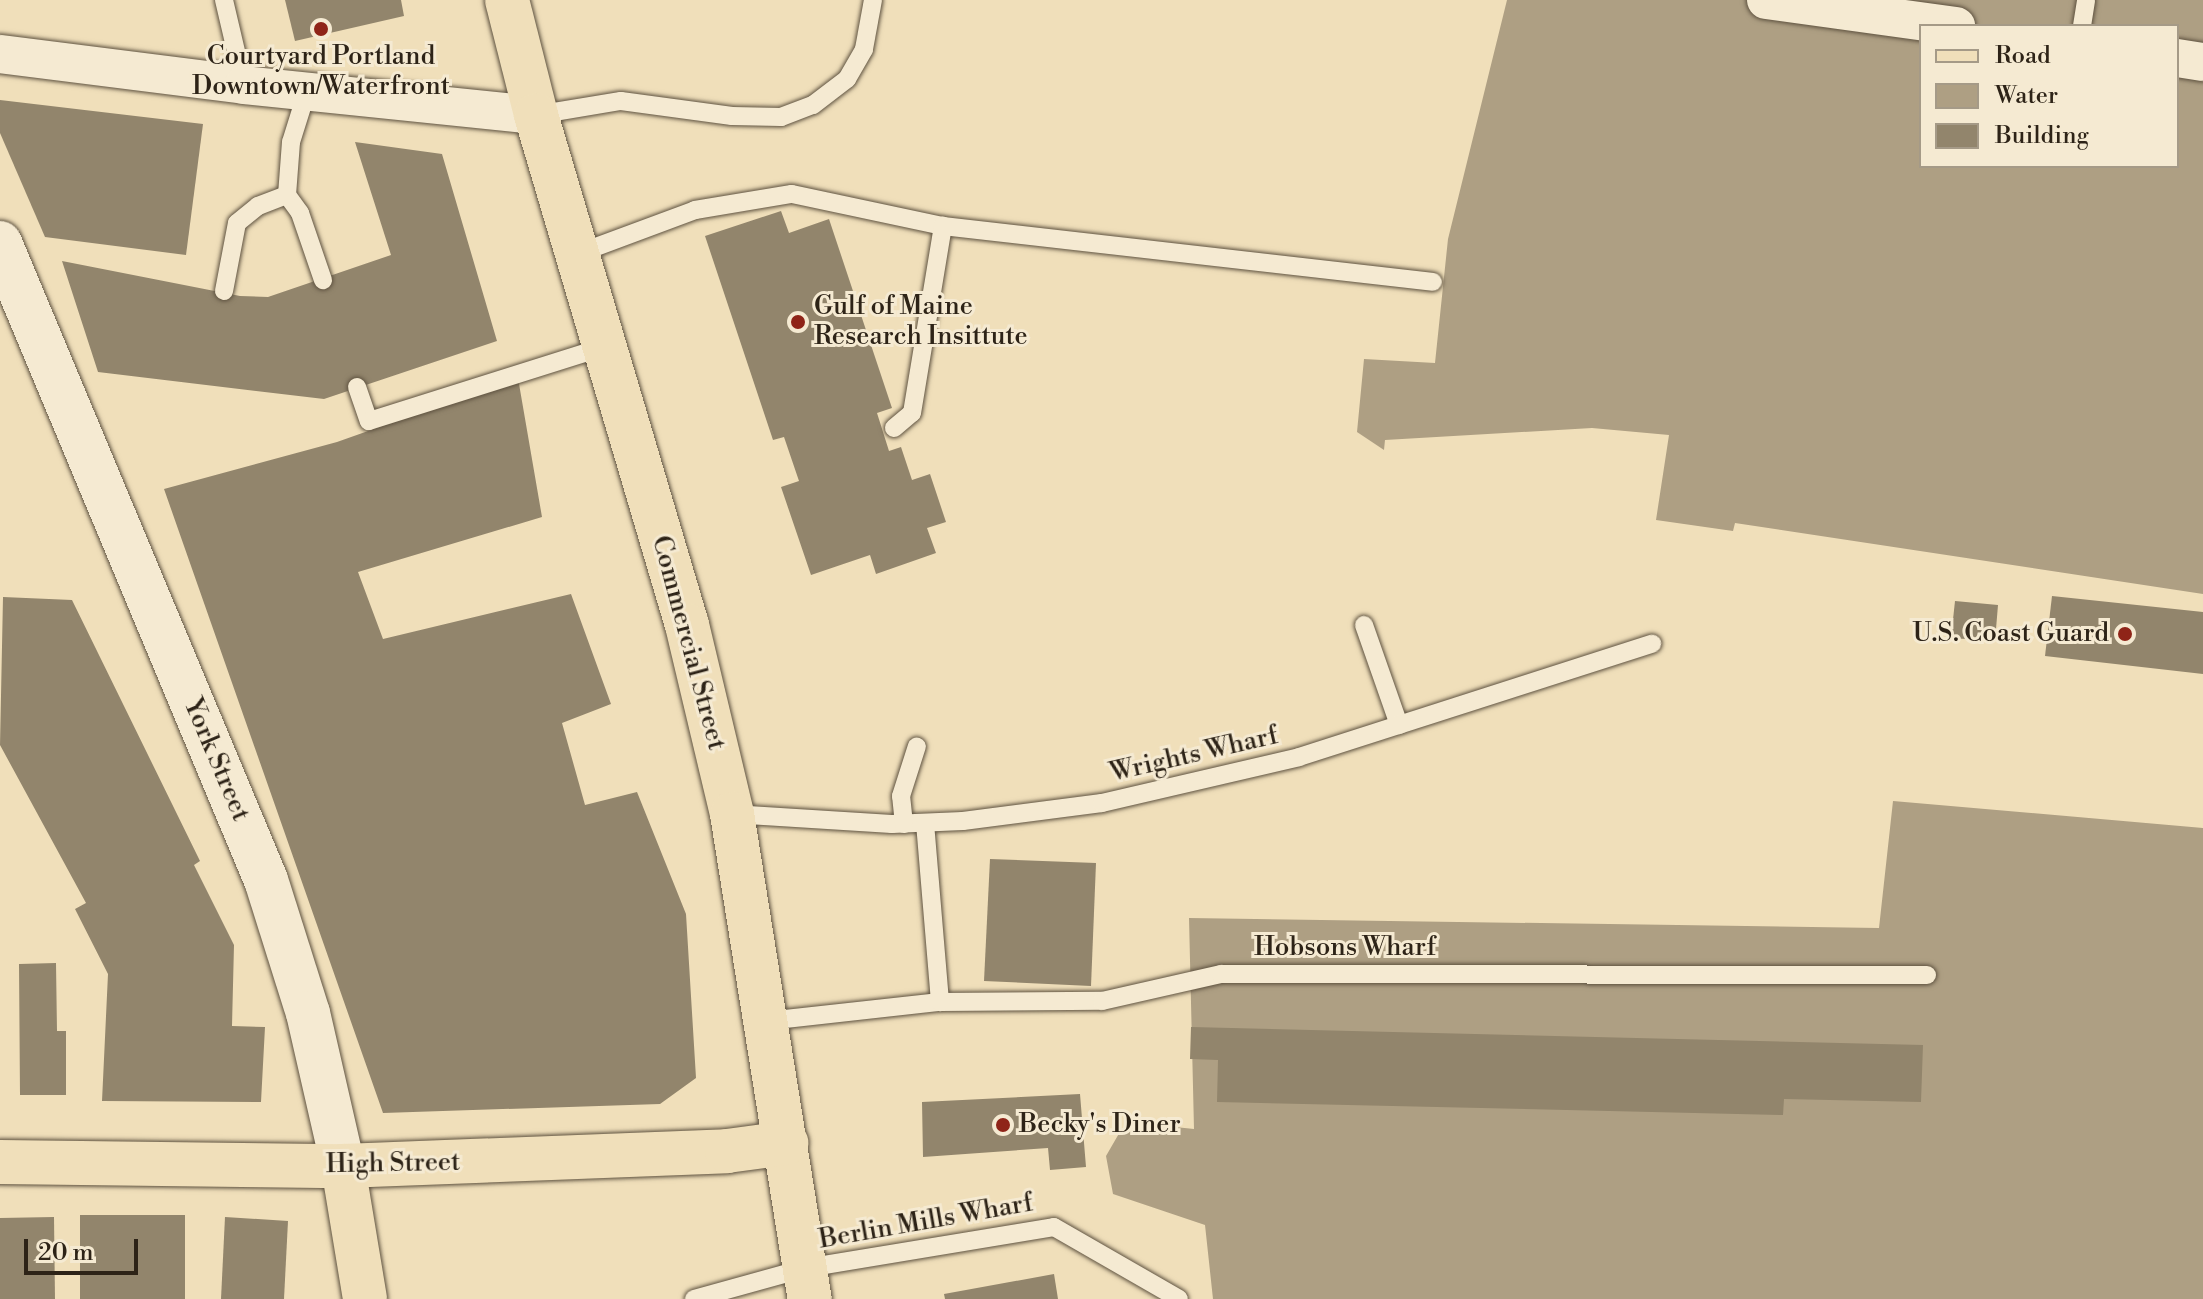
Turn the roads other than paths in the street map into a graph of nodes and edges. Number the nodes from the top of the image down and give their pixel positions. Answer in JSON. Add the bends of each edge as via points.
{"nodes":[{"id":1,"x":224,"y":0,"type":"edge"},
{"id":2,"x":507,"y":0,"type":"edge"},
{"id":3,"x":873,"y":0,"type":"edge"},
{"id":4,"x":1766,"y":0,"type":"edge"},
{"id":5,"x":2086,"y":0,"type":"edge"},
{"id":6,"x":1941,"y":24,"type":"edge"},
{"id":7,"x":2082,"y":24,"type":"edge"},
{"id":8,"x":0,"y":54,"type":"edge"},
{"id":9,"x":2179,"y":58,"type":"edge"},
{"id":10,"x":2203,"y":62,"type":"edge"},
{"id":11,"x":244,"y":85,"type":"junction"},
{"id":12,"x":307,"y":91,"type":"junction"},
{"id":13,"x":536,"y":115,"type":"junction"},
{"id":14,"x":287,"y":195,"type":"junction"},
{"id":15,"x":943,"y":226,"type":"junction"},
{"id":16,"x":0,"y":243,"type":"edge"},
{"id":17,"x":577,"y":254,"type":"junction"},
{"id":18,"x":323,"y":280,"type":"dead end"},
{"id":19,"x":1433,"y":282,"type":"dead end"},
{"id":20,"x":224,"y":291,"type":"dead end"},
{"id":21,"x":604,"y":347,"type":"junction"},
{"id":22,"x":357,"y":387,"type":"dead end"},
{"id":23,"x":894,"y":428,"type":"dead end"},
{"id":24,"x":1364,"y":625,"type":"dead end"},
{"id":25,"x":1652,"y":644,"type":"dead end"},
{"id":26,"x":1399,"y":725,"type":"junction"},
{"id":27,"x":917,"y":746,"type":"dead end"},
{"id":28,"x":732,"y":814,"type":"junction"},
{"id":29,"x":925,"y":823,"type":"junction"},
{"id":30,"x":904,"y":824,"type":"junction"},
{"id":31,"x":1927,"y":975,"type":"dead end"},
{"id":32,"x":940,"y":1002,"type":"junction"},
{"id":33,"x":767,"y":1021,"type":"junction"},
{"id":34,"x":786,"y":1143,"type":"junction"},
{"id":35,"x":0,"y":1162,"type":"edge"},
{"id":36,"x":343,"y":1166,"type":"junction"},
{"id":37,"x":808,"y":1284,"type":"edge"},
{"id":38,"x":701,"y":1298,"type":"edge"},
{"id":39,"x":365,"y":1299,"type":"edge"},
{"id":40,"x":1179,"y":1299,"type":"edge"}],
"edges":[{"from":1,"to":11,"type":"lane"},
{"from":2,"to":13,"type":"main road","name":"Commercial Street"},
{"from":3,"to":13,"type":"lane","via":[[864,49],[847,79],[813,105],[781,117],[621,101]]},
{"from":4,"to":6,"type":"street"},
{"from":5,"to":7,"type":"lane"},
{"from":8,"to":11,"type":"street"},
{"from":9,"to":10,"type":"street"},
{"from":11,"to":12,"type":"street"},
{"from":12,"to":13,"type":"street"},
{"from":12,"to":14,"type":"lane","via":[[291,142]]},
{"from":13,"to":17,"type":"main road","name":"Commercial Street"},
{"from":14,"to":18,"type":"lane","via":[[300,213]]},
{"from":14,"to":20,"type":"lane","via":[[258,206],[237,223]]},
{"from":15,"to":17,"type":"lane","via":[[792,194],[695,210]]},
{"from":15,"to":19,"type":"lane"},
{"from":15,"to":23,"type":"lane","via":[[912,413]]},
{"from":16,"to":36,"type":"street","name":"York Street","via":[[266,880],[308,1013]]},
{"from":17,"to":21,"type":"main road","name":"Commercial Street"},
{"from":21,"to":22,"type":"lane","via":[[369,421]]},
{"from":21,"to":28,"type":"main road","name":"Commercial Street","via":[[687,625]]},
{"from":24,"to":26,"type":"lane"},
{"from":25,"to":26,"type":"lane","name":"Wrights Wharf"},
{"from":26,"to":29,"type":"lane","name":"Wrights Wharf","via":[[1299,757],[1131,797]]},
{"from":27,"to":30,"type":"lane","via":[[901,796]]},
{"from":28,"to":30,"type":"lane","name":"Wrights Wharf"},
{"from":28,"to":33,"type":"main road","name":"Commercial Street"},
{"from":29,"to":30,"type":"lane","name":"Wrights Wharf"},
{"from":29,"to":32,"type":"lane"},
{"from":31,"to":32,"type":"lane","name":"Hobsons Wharf","via":[[1221,974],[1102,1001]]},
{"from":32,"to":33,"type":"lane","name":"Hobsons Wharf"},
{"from":33,"to":34,"type":"main road","name":"Commercial Street"},
{"from":34,"to":36,"type":"main road","name":"High Street","via":[[727,1151]]},
{"from":34,"to":37,"type":"main road","name":"Commercial Street"},
{"from":35,"to":36,"type":"main road","name":"High Street"},
{"from":36,"to":39,"type":"main road","name":"York Street"},
{"from":37,"to":38,"type":"lane","name":"Berlin Mills Wharf"},
{"from":37,"to":40,"type":"lane","name":"Berlin Mills Wharf","via":[[1054,1227]]}]}
